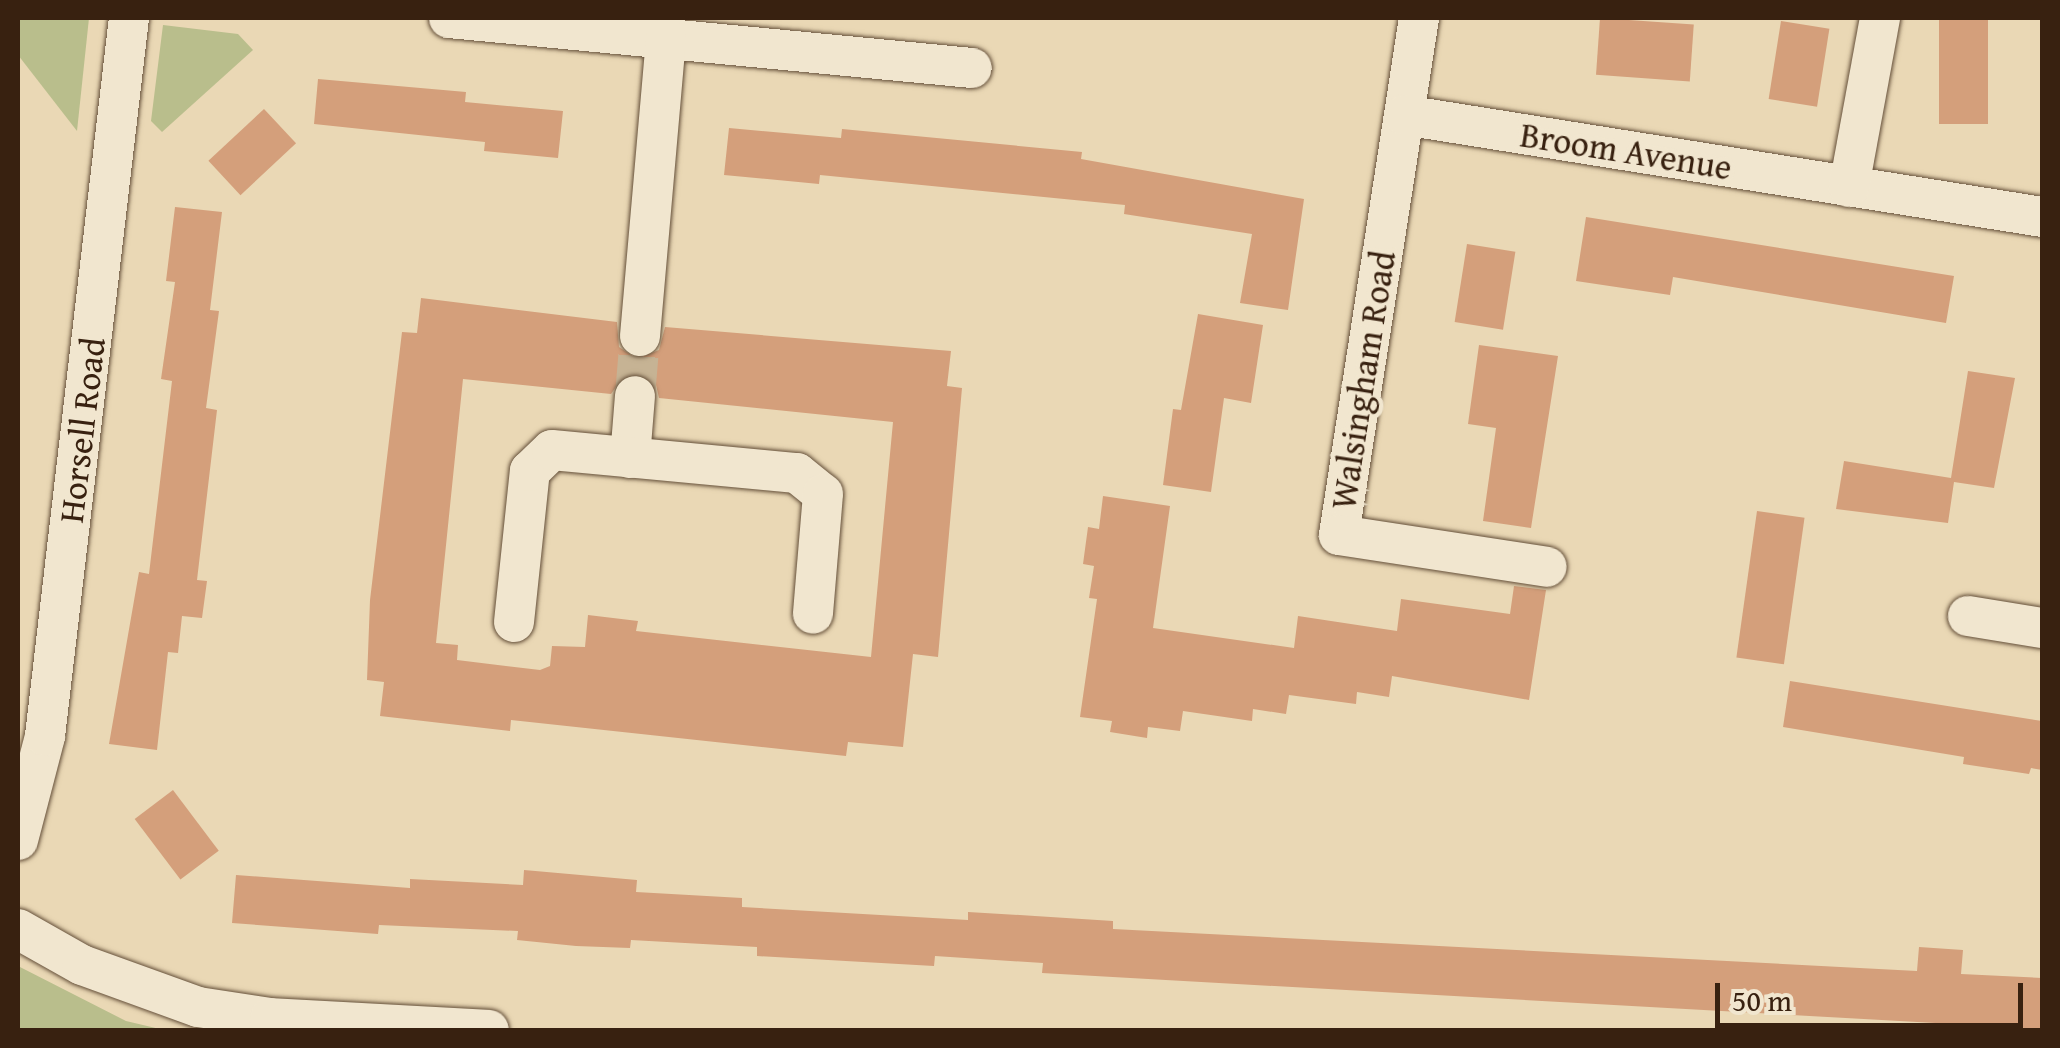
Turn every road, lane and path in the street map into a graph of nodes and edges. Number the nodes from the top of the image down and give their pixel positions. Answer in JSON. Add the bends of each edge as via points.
{"nodes":[{"id":1,"x":129,"y":18,"type":"edge"},
{"id":2,"x":449,"y":18,"type":"edge"},
{"id":3,"x":1419,"y":18,"type":"edge"},
{"id":4,"x":1880,"y":18,"type":"edge"},
{"id":5,"x":666,"y":38,"type":"junction"},
{"id":6,"x":972,"y":68,"type":"dead end"},
{"id":7,"x":1404,"y":115,"type":"junction"},
{"id":8,"x":1849,"y":186,"type":"junction"},
{"id":9,"x":2042,"y":217,"type":"edge"},
{"id":10,"x":640,"y":336,"type":"tunnel mouth"},
{"id":11,"x":635,"y":396,"type":"tunnel mouth"},
{"id":12,"x":630,"y":458,"type":"junction"},
{"id":13,"x":1546,"y":567,"type":"dead end"},
{"id":14,"x":814,"y":614,"type":"dead end"},
{"id":15,"x":1968,"y":616,"type":"dead end"},
{"id":16,"x":514,"y":622,"type":"dead end"},
{"id":17,"x":2042,"y":628,"type":"edge"},
{"id":18,"x":18,"y":840,"type":"edge"},
{"id":19,"x":18,"y":929,"type":"edge"},
{"id":20,"x":270,"y":1024,"type":"edge"},
{"id":21,"x":489,"y":1030,"type":"edge"}],
"edges":[{"from":1,"to":18,"type":"street","name":"Horsell Road","via":[[45,736]]},
{"from":2,"to":5,"type":"street"},
{"from":3,"to":7,"type":"street","name":"Walsingham Road"},
{"from":4,"to":8,"type":"street"},
{"from":5,"to":6,"type":"street"},
{"from":5,"to":10,"type":"street"},
{"from":7,"to":8,"type":"street","name":"Broom Avenue"},
{"from":7,"to":13,"type":"street","name":"Walsingham Road","via":[[1339,535]]},
{"from":8,"to":9,"type":"street","name":"Broom Avenue"},
{"from":11,"to":12,"type":"street"},
{"from":12,"to":14,"type":"street","via":[[797,473],[823,494]]},
{"from":12,"to":16,"type":"street","via":[[552,450],[530,471]]},
{"from":15,"to":17,"type":"street"},
{"from":19,"to":20,"type":"street","via":[[144,991]]},
{"from":20,"to":21,"type":"street"}]}
